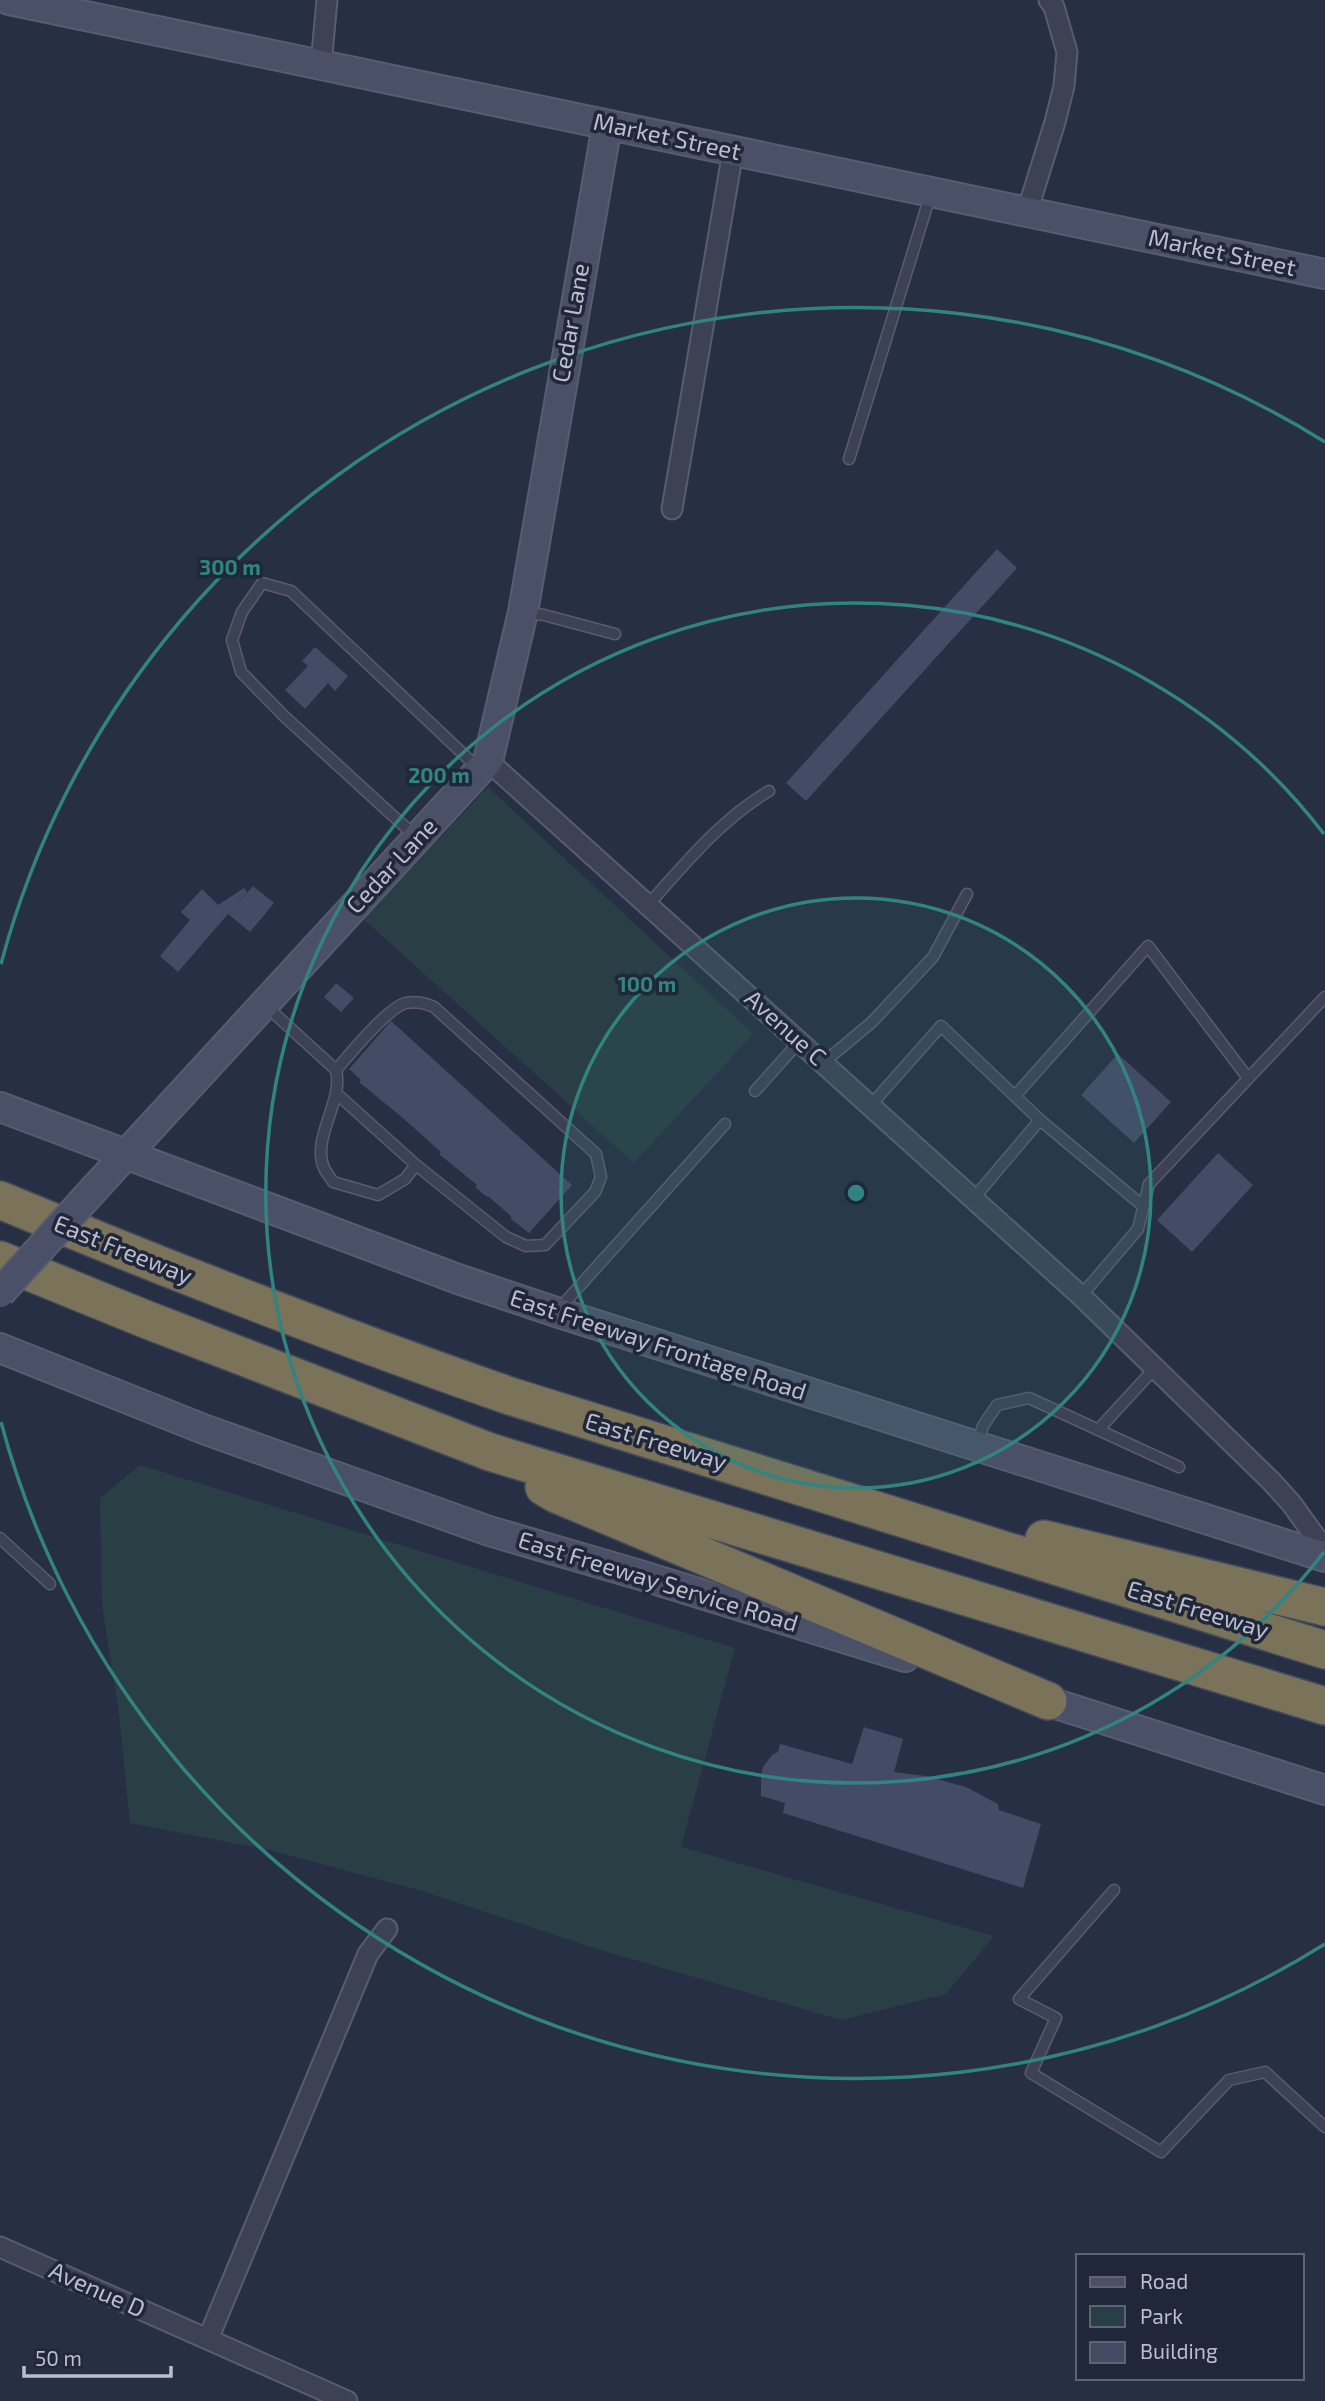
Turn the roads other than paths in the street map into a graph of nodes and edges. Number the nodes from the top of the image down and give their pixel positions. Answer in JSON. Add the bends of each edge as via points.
{"nodes":[{"id":1,"x":9,"y":0,"type":"edge"},
{"id":2,"x":327,"y":0,"type":"edge"},
{"id":3,"x":1049,"y":0,"type":"edge"},
{"id":4,"x":321,"y":65,"type":"junction"},
{"id":5,"x":607,"y":125,"type":"junction"},
{"id":6,"x":733,"y":151,"type":"junction"},
{"id":7,"x":931,"y":192,"type":"junction"},
{"id":8,"x":1027,"y":212,"type":"junction"},
{"id":9,"x":1325,"y":274,"type":"edge"},
{"id":10,"x":849,"y":459,"type":"dead end"},
{"id":11,"x":672,"y":509,"type":"dead end"},
{"id":12,"x":523,"y":612,"type":"junction"},
{"id":13,"x":615,"y":634,"type":"dead end"},
{"id":14,"x":484,"y":765,"type":"junction"},
{"id":15,"x":769,"y":791,"type":"dead end"},
{"id":16,"x":418,"y":838,"type":"junction"},
{"id":17,"x":967,"y":894,"type":"dead end"},
{"id":18,"x":648,"y":905,"type":"junction"},
{"id":19,"x":1325,"y":997,"type":"edge"},
{"id":20,"x":263,"y":1004,"type":"junction"},
{"id":21,"x":799,"y":1042,"type":"junction"},
{"id":22,"x":823,"y":1063,"type":"junction"},
{"id":23,"x":336,"y":1069,"type":"junction"},
{"id":24,"x":1248,"y":1078,"type":"junction"},
{"id":25,"x":755,"y":1091,"type":"dead end"},
{"id":26,"x":336,"y":1093,"type":"junction"},
{"id":27,"x":1015,"y":1096,"type":"junction"},
{"id":28,"x":870,"y":1105,"type":"junction"},
{"id":29,"x":0,"y":1107,"type":"edge"},
{"id":30,"x":1040,"y":1120,"type":"junction"},
{"id":31,"x":725,"y":1124,"type":"dead end"},
{"id":32,"x":124,"y":1155,"type":"junction"},
{"id":33,"x":416,"y":1165,"type":"junction"},
{"id":34,"x":973,"y":1199,"type":"junction"},
{"id":35,"x":0,"y":1200,"type":"edge"},
{"id":36,"x":1143,"y":1206,"type":"junction"},
{"id":37,"x":0,"y":1260,"type":"edge"},
{"id":38,"x":0,"y":1293,"type":"edge"},
{"id":39,"x":1081,"y":1296,"type":"junction"},
{"id":40,"x":556,"y":1312,"type":"junction"},
{"id":41,"x":0,"y":1348,"type":"edge"},
{"id":42,"x":1155,"y":1368,"type":"junction"},
{"id":43,"x":1098,"y":1430,"type":"junction"},
{"id":44,"x":975,"y":1447,"type":"junction"},
{"id":45,"x":490,"y":1452,"type":"junction"},
{"id":46,"x":1179,"y":1467,"type":"dead end"},
{"id":47,"x":783,"y":1482,"type":"junction"},
{"id":48,"x":0,"y":1538,"type":"edge"},
{"id":49,"x":1325,"y":1550,"type":"edge"},
{"id":50,"x":1325,"y":1557,"type":"edge"},
{"id":51,"x":50,"y":1584,"type":"dead end"},
{"id":52,"x":1325,"y":1607,"type":"edge"},
{"id":53,"x":1325,"y":1650,"type":"edge"},
{"id":54,"x":1048,"y":1701,"type":"junction"},
{"id":55,"x":1325,"y":1706,"type":"edge"},
{"id":56,"x":1325,"y":1790,"type":"edge"},
{"id":57,"x":1114,"y":1890,"type":"dead end"},
{"id":58,"x":387,"y":1929,"type":"dead end"},
{"id":59,"x":1325,"y":2127,"type":"edge"},
{"id":60,"x":0,"y":2247,"type":"edge"},
{"id":61,"x":208,"y":2339,"type":"junction"},
{"id":62,"x":347,"y":2401,"type":"edge"}],
"edges":[{"from":1,"to":4,"type":"main road","name":"Market Street"},
{"from":2,"to":4,"type":"street"},
{"from":3,"to":8,"type":"street","via":[[1067,52],[1065,75]]},
{"from":4,"to":5,"type":"main road","name":"Market Street"},
{"from":5,"to":6,"type":"main road","name":"Market Street"},
{"from":5,"to":12,"type":"main road","name":"Cedar Lane"},
{"from":6,"to":7,"type":"main road","name":"Market Street"},
{"from":6,"to":11,"type":"street"},
{"from":7,"to":8,"type":"main road","name":"Market Street"},
{"from":7,"to":10,"type":"lane"},
{"from":8,"to":9,"type":"main road","name":"Market Street"},
{"from":12,"to":13,"type":"lane"},
{"from":12,"to":14,"type":"main road","name":"Cedar Lane"},
{"from":14,"to":16,"type":"main road","name":"Cedar Lane"},
{"from":14,"to":16,"type":"lane","via":[[291,591],[262,583],[242,612],[232,640],[241,672]]},
{"from":14,"to":18,"type":"street","name":"Avenue C"},
{"from":15,"to":18,"type":"lane","via":[[716,831]]},
{"from":16,"to":20,"type":"main road","name":"Cedar Lane"},
{"from":17,"to":22,"type":"lane","via":[[933,957],[872,1022]]},
{"from":18,"to":21,"type":"street","name":"Avenue C"},
{"from":19,"to":24,"type":"lane"},
{"from":20,"to":23,"type":"lane"},
{"from":20,"to":32,"type":"main road","name":"Cedar Lane"},
{"from":21,"to":22,"type":"street","name":"Avenue C"},
{"from":21,"to":25,"type":"lane"},
{"from":22,"to":28,"type":"street","name":"Avenue C"},
{"from":23,"to":26,"type":"lane"},
{"from":23,"to":33,"type":"lane","via":[[384,1017],[404,1003],[422,1002],[434,1007],[596,1154],[601,1177],[595,1192],[545,1245],[526,1246],[506,1237]]},
{"from":24,"to":27,"type":"lane","via":[[1148,946]]},
{"from":24,"to":36,"type":"lane","via":[[1149,1184]]},
{"from":26,"to":33,"type":"lane"},
{"from":26,"to":33,"type":"lane","via":[[322,1140],[323,1166],[333,1182],[378,1195],[405,1179]]},
{"from":27,"to":28,"type":"lane","via":[[941,1026]]},
{"from":27,"to":30,"type":"lane"},
{"from":28,"to":34,"type":"street","name":"Avenue C"},
{"from":29,"to":32,"type":"main road","name":"East Freeway Frontage Road"},
{"from":30,"to":34,"type":"lane"},
{"from":30,"to":36,"type":"lane"},
{"from":31,"to":40,"type":"lane"},
{"from":32,"to":38,"type":"main road","name":"Cedar Lane","bridge":true},
{"from":32,"to":40,"type":"main road","name":"East Freeway Frontage Road"},
{"from":34,"to":39,"type":"street","name":"Avenue C"},
{"from":35,"to":47,"type":"highway","name":"East Freeway","via":[[386,1353]]},
{"from":36,"to":39,"type":"lane","via":[[1138,1229]]},
{"from":37,"to":45,"type":"highway"},
{"from":39,"to":42,"type":"street","name":"Avenue C"},
{"from":40,"to":44,"type":"main road","name":"East Freeway Frontage Road"},
{"from":41,"to":54,"type":"main road","name":"East Freeway Service Road","via":[[206,1430],[489,1531]]},
{"from":42,"to":43,"type":"lane"},
{"from":42,"to":49,"type":"street","name":"Avenue C","via":[[1282,1492]]},
{"from":43,"to":44,"type":"lane","via":[[1029,1398],[997,1405]]},
{"from":43,"to":46,"type":"lane"},
{"from":44,"to":50,"type":"main road","name":"East Freeway Frontage Road"},
{"from":45,"to":54,"type":"highway","via":[[555,1494]]},
{"from":45,"to":55,"type":"highway"},
{"from":47,"to":52,"type":"highway"},
{"from":47,"to":53,"type":"highway","name":"East Freeway"},
{"from":48,"to":51,"type":"lane"},
{"from":54,"to":56,"type":"main road","name":"East Freeway Service Road"},
{"from":57,"to":59,"type":"lane","via":[[1019,1999],[1056,2018],[1031,2073],[1161,2152],[1229,2080],[1265,2072]]},
{"from":58,"to":61,"type":"street","via":[[368,1954]]},
{"from":60,"to":61,"type":"street","name":"Avenue D"},
{"from":61,"to":62,"type":"street","name":"Avenue D"}]}
